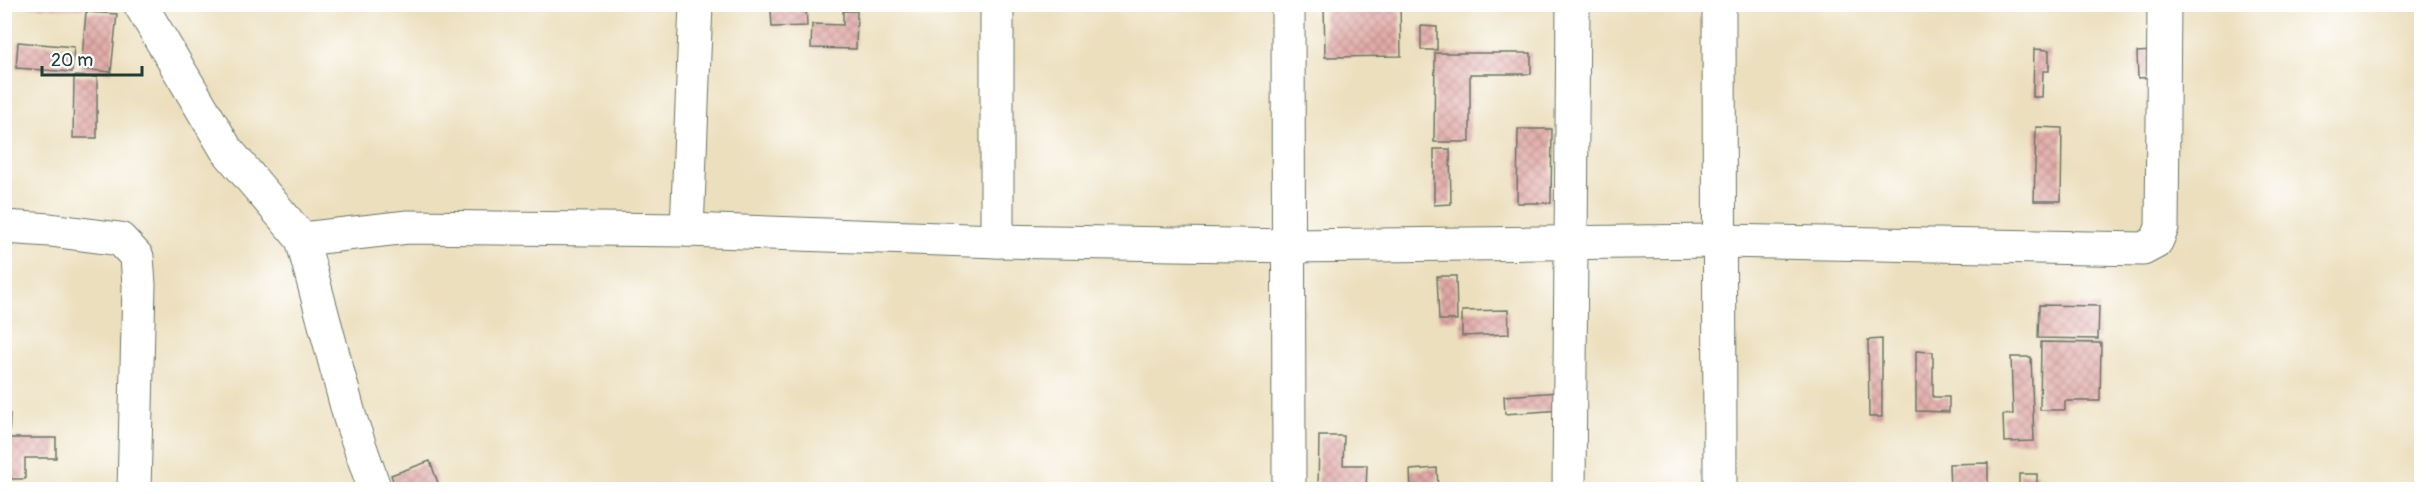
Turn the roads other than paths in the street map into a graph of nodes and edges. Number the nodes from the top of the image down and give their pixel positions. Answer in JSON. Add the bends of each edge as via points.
{"nodes":[{"id":1,"x":140,"y":4,"type":"edge"},
{"id":2,"x":696,"y":4,"type":"edge"},
{"id":3,"x":997,"y":4,"type":"edge"},
{"id":4,"x":1288,"y":4,"type":"edge"},
{"id":5,"x":1573,"y":4,"type":"edge"},
{"id":6,"x":1719,"y":4,"type":"edge"},
{"id":7,"x":2164,"y":4,"type":"edge"},
{"id":8,"x":4,"y":227,"type":"edge"},
{"id":9,"x":687,"y":230,"type":"junction"},
{"id":10,"x":302,"y":239,"type":"junction"},
{"id":11,"x":998,"y":241,"type":"junction"},
{"id":12,"x":1720,"y":241,"type":"junction"},
{"id":13,"x":1572,"y":243,"type":"junction"},
{"id":14,"x":1288,"y":246,"type":"junction"},
{"id":15,"x":134,"y":489,"type":"edge"},
{"id":16,"x":375,"y":489,"type":"edge"},
{"id":17,"x":1289,"y":489,"type":"edge"},
{"id":18,"x":1569,"y":489,"type":"edge"},
{"id":19,"x":1720,"y":489,"type":"edge"}],
"edges":[{"from":1,"to":10,"type":"street","via":[[226,149]]},
{"from":2,"to":9,"type":"street"},
{"from":3,"to":11,"type":"street"},
{"from":4,"to":14,"type":"street"},
{"from":5,"to":13,"type":"street"},
{"from":6,"to":12,"type":"street"},
{"from":7,"to":12,"type":"street","via":[[2162,228],[2156,242],[2144,249]]},
{"from":8,"to":15,"type":"street","via":[[120,239],[137,257],[140,285]]},
{"from":9,"to":10,"type":"street","via":[[408,227]]},
{"from":9,"to":11,"type":"street"},
{"from":10,"to":16,"type":"street","via":[[350,418]]},
{"from":11,"to":14,"type":"street"},
{"from":12,"to":13,"type":"street"},
{"from":12,"to":19,"type":"street"},
{"from":13,"to":14,"type":"street"},
{"from":13,"to":18,"type":"street"},
{"from":14,"to":17,"type":"street"}]}
